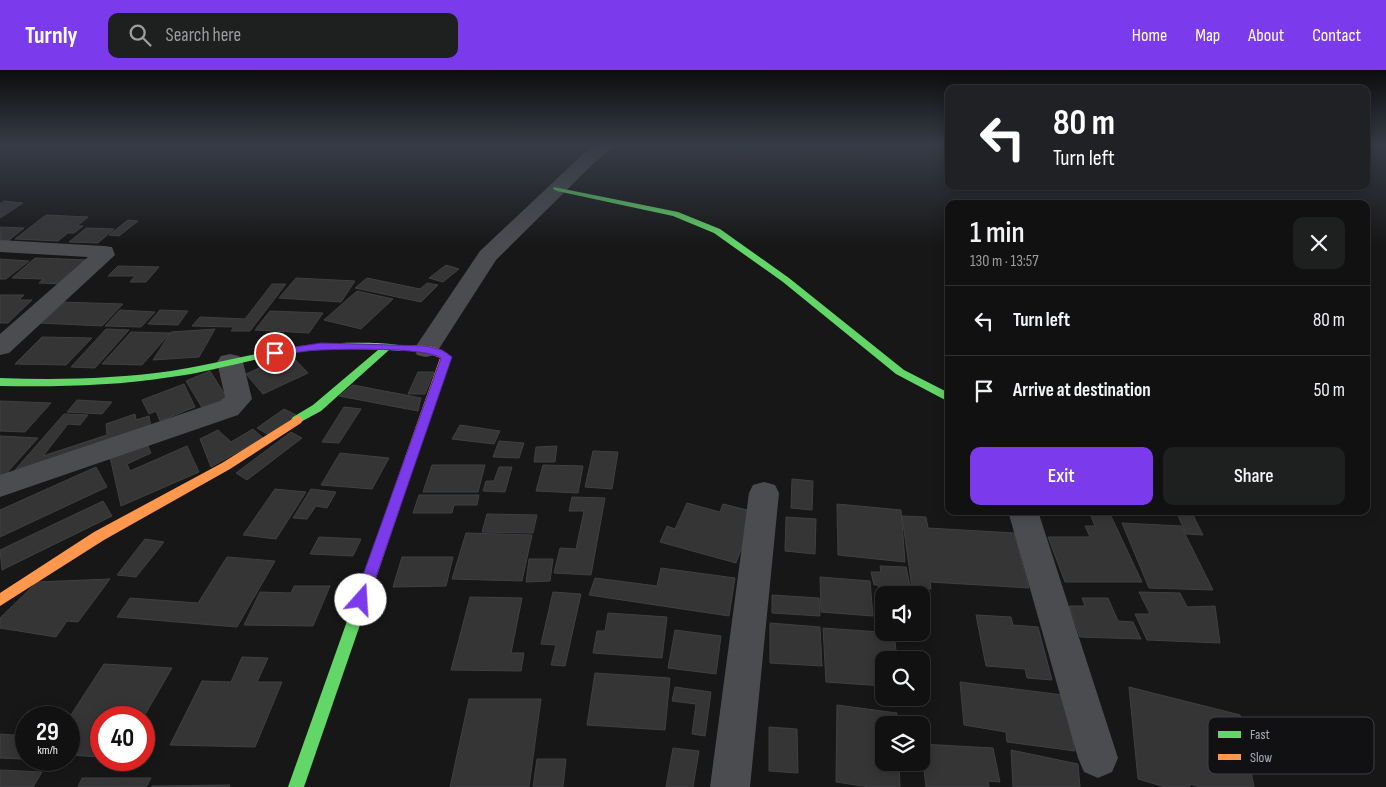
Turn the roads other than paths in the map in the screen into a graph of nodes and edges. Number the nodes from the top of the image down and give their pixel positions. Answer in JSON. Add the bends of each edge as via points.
{"nodes":[{"id":1,"x":568,"y":179,"type":"edge"},
{"id":2,"x":557,"y":190,"type":"junction"},
{"id":3,"x":0,"y":246,"type":"edge"},
{"id":4,"x":3,"y":341,"type":"edge"},
{"id":5,"x":387,"y":347,"type":"junction"},
{"id":6,"x":426,"y":349,"type":"junction"},
{"id":7,"x":230,"y":362,"type":"junction"},
{"id":8,"x":0,"y":382,"type":"edge"},
{"id":9,"x":945,"y":396,"type":"edge"},
{"id":10,"x":0,"y":486,"type":"edge"},
{"id":11,"x":764,"y":493,"type":"dead end"},
{"id":12,"x":1024,"y":515,"type":"edge"},
{"id":13,"x":0,"y":600,"type":"edge"},
{"id":14,"x":1098,"y":758,"type":"dead end"},
{"id":15,"x":296,"y":787,"type":"edge"},
{"id":16,"x":730,"y":787,"type":"edge"}],
"edges":[{"from":1,"to":2,"type":"street"},
{"from":2,"to":6,"type":"street","via":[[488,256]]},
{"from":2,"to":9,"type":"street","via":[[675,214],[717,231],[786,280],[900,372]]},
{"from":3,"to":4,"type":"street","via":[[104,252]]},
{"from":5,"to":6,"type":"street"},
{"from":5,"to":7,"type":"street","via":[[321,346]]},
{"from":5,"to":13,"type":"street","via":[[317,408],[226,466],[99,536]]},
{"from":6,"to":15,"type":"street","via":[[446,357]]},
{"from":7,"to":8,"type":"street","via":[[122,380]]},
{"from":7,"to":10,"type":"street","via":[[239,399],[229,408]]},
{"from":11,"to":16,"type":"street"},
{"from":12,"to":14,"type":"street"}]}
